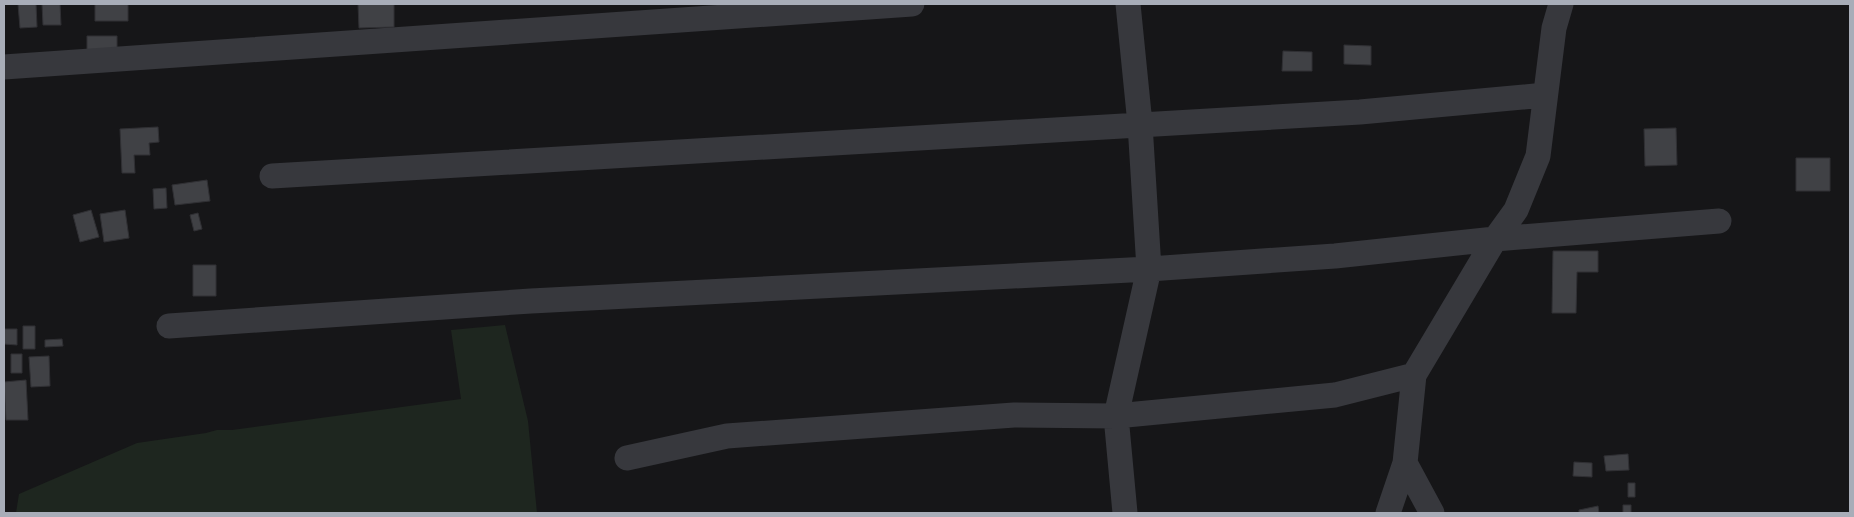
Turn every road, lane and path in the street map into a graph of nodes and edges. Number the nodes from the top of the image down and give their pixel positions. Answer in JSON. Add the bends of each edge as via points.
{"nodes":[{"id":1,"x":912,"y":4,"type":"edge"},
{"id":2,"x":1128,"y":4,"type":"edge"},
{"id":3,"x":1561,"y":4,"type":"edge"},
{"id":4,"x":4,"y":67,"type":"edge"},
{"id":5,"x":1545,"y":95,"type":"junction"},
{"id":6,"x":1140,"y":124,"type":"junction"},
{"id":7,"x":272,"y":176,"type":"dead end"},
{"id":8,"x":1719,"y":221,"type":"dead end"},
{"id":9,"x":1495,"y":238,"type":"junction"},
{"id":10,"x":1149,"y":268,"type":"junction"},
{"id":11,"x":169,"y":326,"type":"dead end"},
{"id":12,"x":1414,"y":375,"type":"junction"},
{"id":13,"x":1116,"y":416,"type":"junction"},
{"id":14,"x":627,"y":458,"type":"dead end"},
{"id":15,"x":1405,"y":463,"type":"junction"},
{"id":16,"x":1125,"y":513,"type":"edge"},
{"id":17,"x":1388,"y":513,"type":"edge"},
{"id":18,"x":1432,"y":513,"type":"edge"}],
"edges":[{"from":1,"to":4,"type":"street"},
{"from":2,"to":6,"type":"street"},
{"from":3,"to":5,"type":"street","via":[[1554,28]]},
{"from":5,"to":6,"type":"street","via":[[1360,112]]},
{"from":5,"to":9,"type":"street","via":[[1538,156],[1516,210]]},
{"from":6,"to":7,"type":"street"},
{"from":6,"to":10,"type":"street"},
{"from":8,"to":9,"type":"street"},
{"from":9,"to":10,"type":"street","via":[[1335,256]]},
{"from":9,"to":12,"type":"street"},
{"from":10,"to":11,"type":"street","via":[[540,301]]},
{"from":10,"to":13,"type":"street"},
{"from":12,"to":13,"type":"street","via":[[1335,395]]},
{"from":12,"to":15,"type":"street"},
{"from":13,"to":14,"type":"street","via":[[1014,415],[727,436]]},
{"from":13,"to":16,"type":"street"},
{"from":15,"to":17,"type":"street"},
{"from":15,"to":18,"type":"street"}]}
